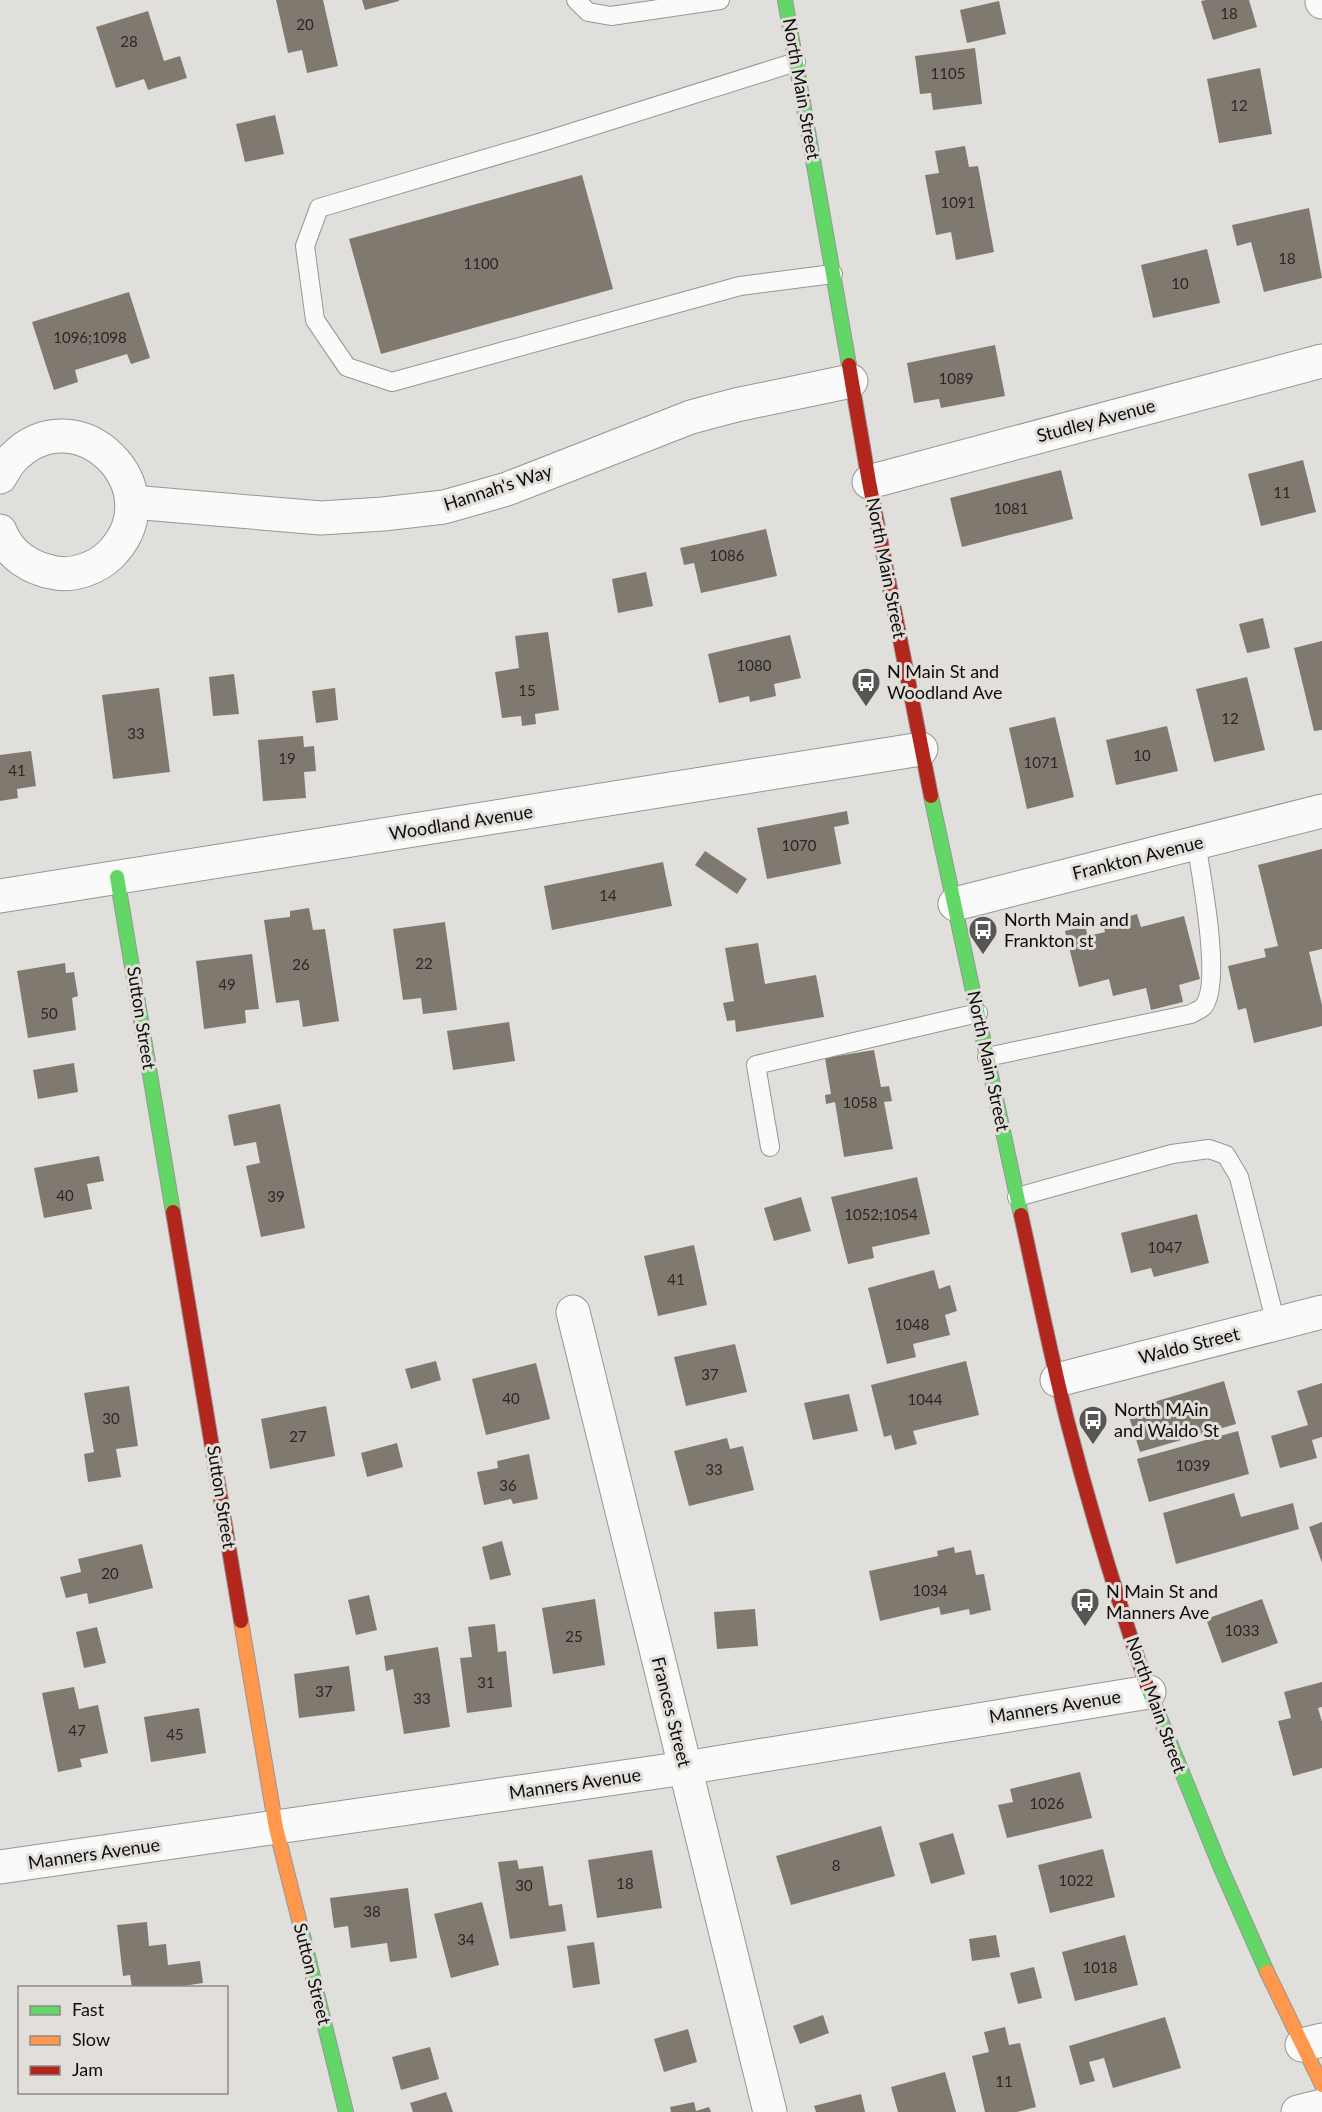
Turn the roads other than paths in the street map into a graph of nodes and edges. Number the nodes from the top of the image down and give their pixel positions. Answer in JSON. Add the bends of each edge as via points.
{"nodes":[{"id":1,"x":576,"y":0,"type":"edge"},
{"id":2,"x":720,"y":0,"type":"edge"},
{"id":3,"x":786,"y":0,"type":"edge"},
{"id":4,"x":796,"y":62,"type":"junction"},
{"id":5,"x":833,"y":274,"type":"junction"},
{"id":6,"x":1322,"y":361,"type":"edge"},
{"id":7,"x":851,"y":381,"type":"junction"},
{"id":8,"x":0,"y":477,"type":"edge"},
{"id":9,"x":869,"y":482,"type":"junction"},
{"id":10,"x":132,"y":502,"type":"junction"},
{"id":11,"x":0,"y":531,"type":"edge"},
{"id":12,"x":921,"y":749,"type":"junction"},
{"id":13,"x":1322,"y":811,"type":"edge"},
{"id":14,"x":1196,"y":843,"type":"junction"},
{"id":15,"x":117,"y":878,"type":"junction"},
{"id":16,"x":0,"y":896,"type":"edge"},
{"id":17,"x":955,"y":904,"type":"junction"},
{"id":18,"x":978,"y":1013,"type":"junction"},
{"id":19,"x":987,"y":1057,"type":"junction"},
{"id":20,"x":770,"y":1147,"type":"dead end"},
{"id":21,"x":1017,"y":1197,"type":"junction"},
{"id":22,"x":573,"y":1312,"type":"dead end"},
{"id":23,"x":1322,"y":1312,"type":"edge"},
{"id":24,"x":1276,"y":1324,"type":"junction"},
{"id":25,"x":1057,"y":1380,"type":"junction"},
{"id":26,"x":1149,"y":1692,"type":"junction"},
{"id":27,"x":685,"y":1768,"type":"junction"},
{"id":28,"x":276,"y":1828,"type":"junction"},
{"id":29,"x":0,"y":1867,"type":"edge"},
{"id":30,"x":1312,"y":2043,"type":"edge"},
{"id":31,"x":1322,"y":2085,"type":"edge"},
{"id":32,"x":1322,"y":2106,"type":"edge"},
{"id":33,"x":346,"y":2112,"type":"edge"},
{"id":34,"x":770,"y":2112,"type":"edge"},
{"id":35,"x":1298,"y":2112,"type":"edge"}],
"edges":[{"from":1,"to":2,"type":"lane","via":[[588,12],[611,16]]},
{"from":3,"to":4,"type":"main road","name":"North Main Street"},
{"from":4,"to":5,"type":"main road","name":"North Main Street"},
{"from":4,"to":5,"type":"lane","via":[[320,208],[304,246],[315,320],[346,367],[392,382],[740,286]]},
{"from":5,"to":7,"type":"main road","name":"North Main Street"},
{"from":6,"to":9,"type":"street","name":"Studley Avenue"},
{"from":7,"to":9,"type":"main road","name":"North Main Street"},
{"from":7,"to":10,"type":"street","name":"Hannah's Way","via":[[691,417],[507,489],[444,507],[321,518]]},
{"from":8,"to":10,"type":"street","via":[[12,458],[29,445],[50,437],[72,437],[94,443],[113,458],[126,478]]},
{"from":9,"to":12,"type":"main road","name":"North Main Street"},
{"from":10,"to":11,"type":"street","via":[[130,524],[119,545],[103,562],[81,572],[58,574],[36,568],[17,557]]},
{"from":12,"to":15,"type":"street","name":"Woodland Avenue"},
{"from":12,"to":17,"type":"main road","name":"North Main Street"},
{"from":13,"to":14,"type":"street","name":"Frankton Avenue"},
{"from":14,"to":17,"type":"street","name":"Frankton Avenue"},
{"from":14,"to":19,"type":"lane","via":[[1212,965],[1210,991],[1203,1006],[1191,1014]]},
{"from":15,"to":16,"type":"street","name":"Woodland Avenue"},
{"from":15,"to":28,"type":"main road","name":"Sutton Street"},
{"from":17,"to":18,"type":"main road","name":"North Main Street"},
{"from":18,"to":19,"type":"main road","name":"North Main Street"},
{"from":18,"to":20,"type":"lane","via":[[756,1065]]},
{"from":19,"to":21,"type":"main road","name":"North Main Street"},
{"from":21,"to":24,"type":"lane","via":[[1172,1154],[1209,1149],[1226,1155],[1239,1177]]},
{"from":21,"to":25,"type":"main road","name":"North Main Street"},
{"from":22,"to":27,"type":"street","name":"Frances Street"},
{"from":23,"to":24,"type":"street","name":"Waldo Street"},
{"from":24,"to":25,"type":"street","name":"Waldo Street"},
{"from":25,"to":26,"type":"main road","name":"North Main Street","via":[[1106,1560]]},
{"from":26,"to":27,"type":"street","name":"Manners Avenue"},
{"from":26,"to":30,"type":"main road","name":"North Main Street","via":[[1214,1853]]},
{"from":27,"to":28,"type":"street","name":"Manners Avenue"},
{"from":27,"to":34,"type":"street","name":"Frances Street"},
{"from":28,"to":29,"type":"street","name":"Manners Avenue"},
{"from":28,"to":33,"type":"main road","name":"Sutton Street"},
{"from":30,"to":31,"type":"main road","name":"North Main Street"},
{"from":32,"to":35,"type":"street"}]}
